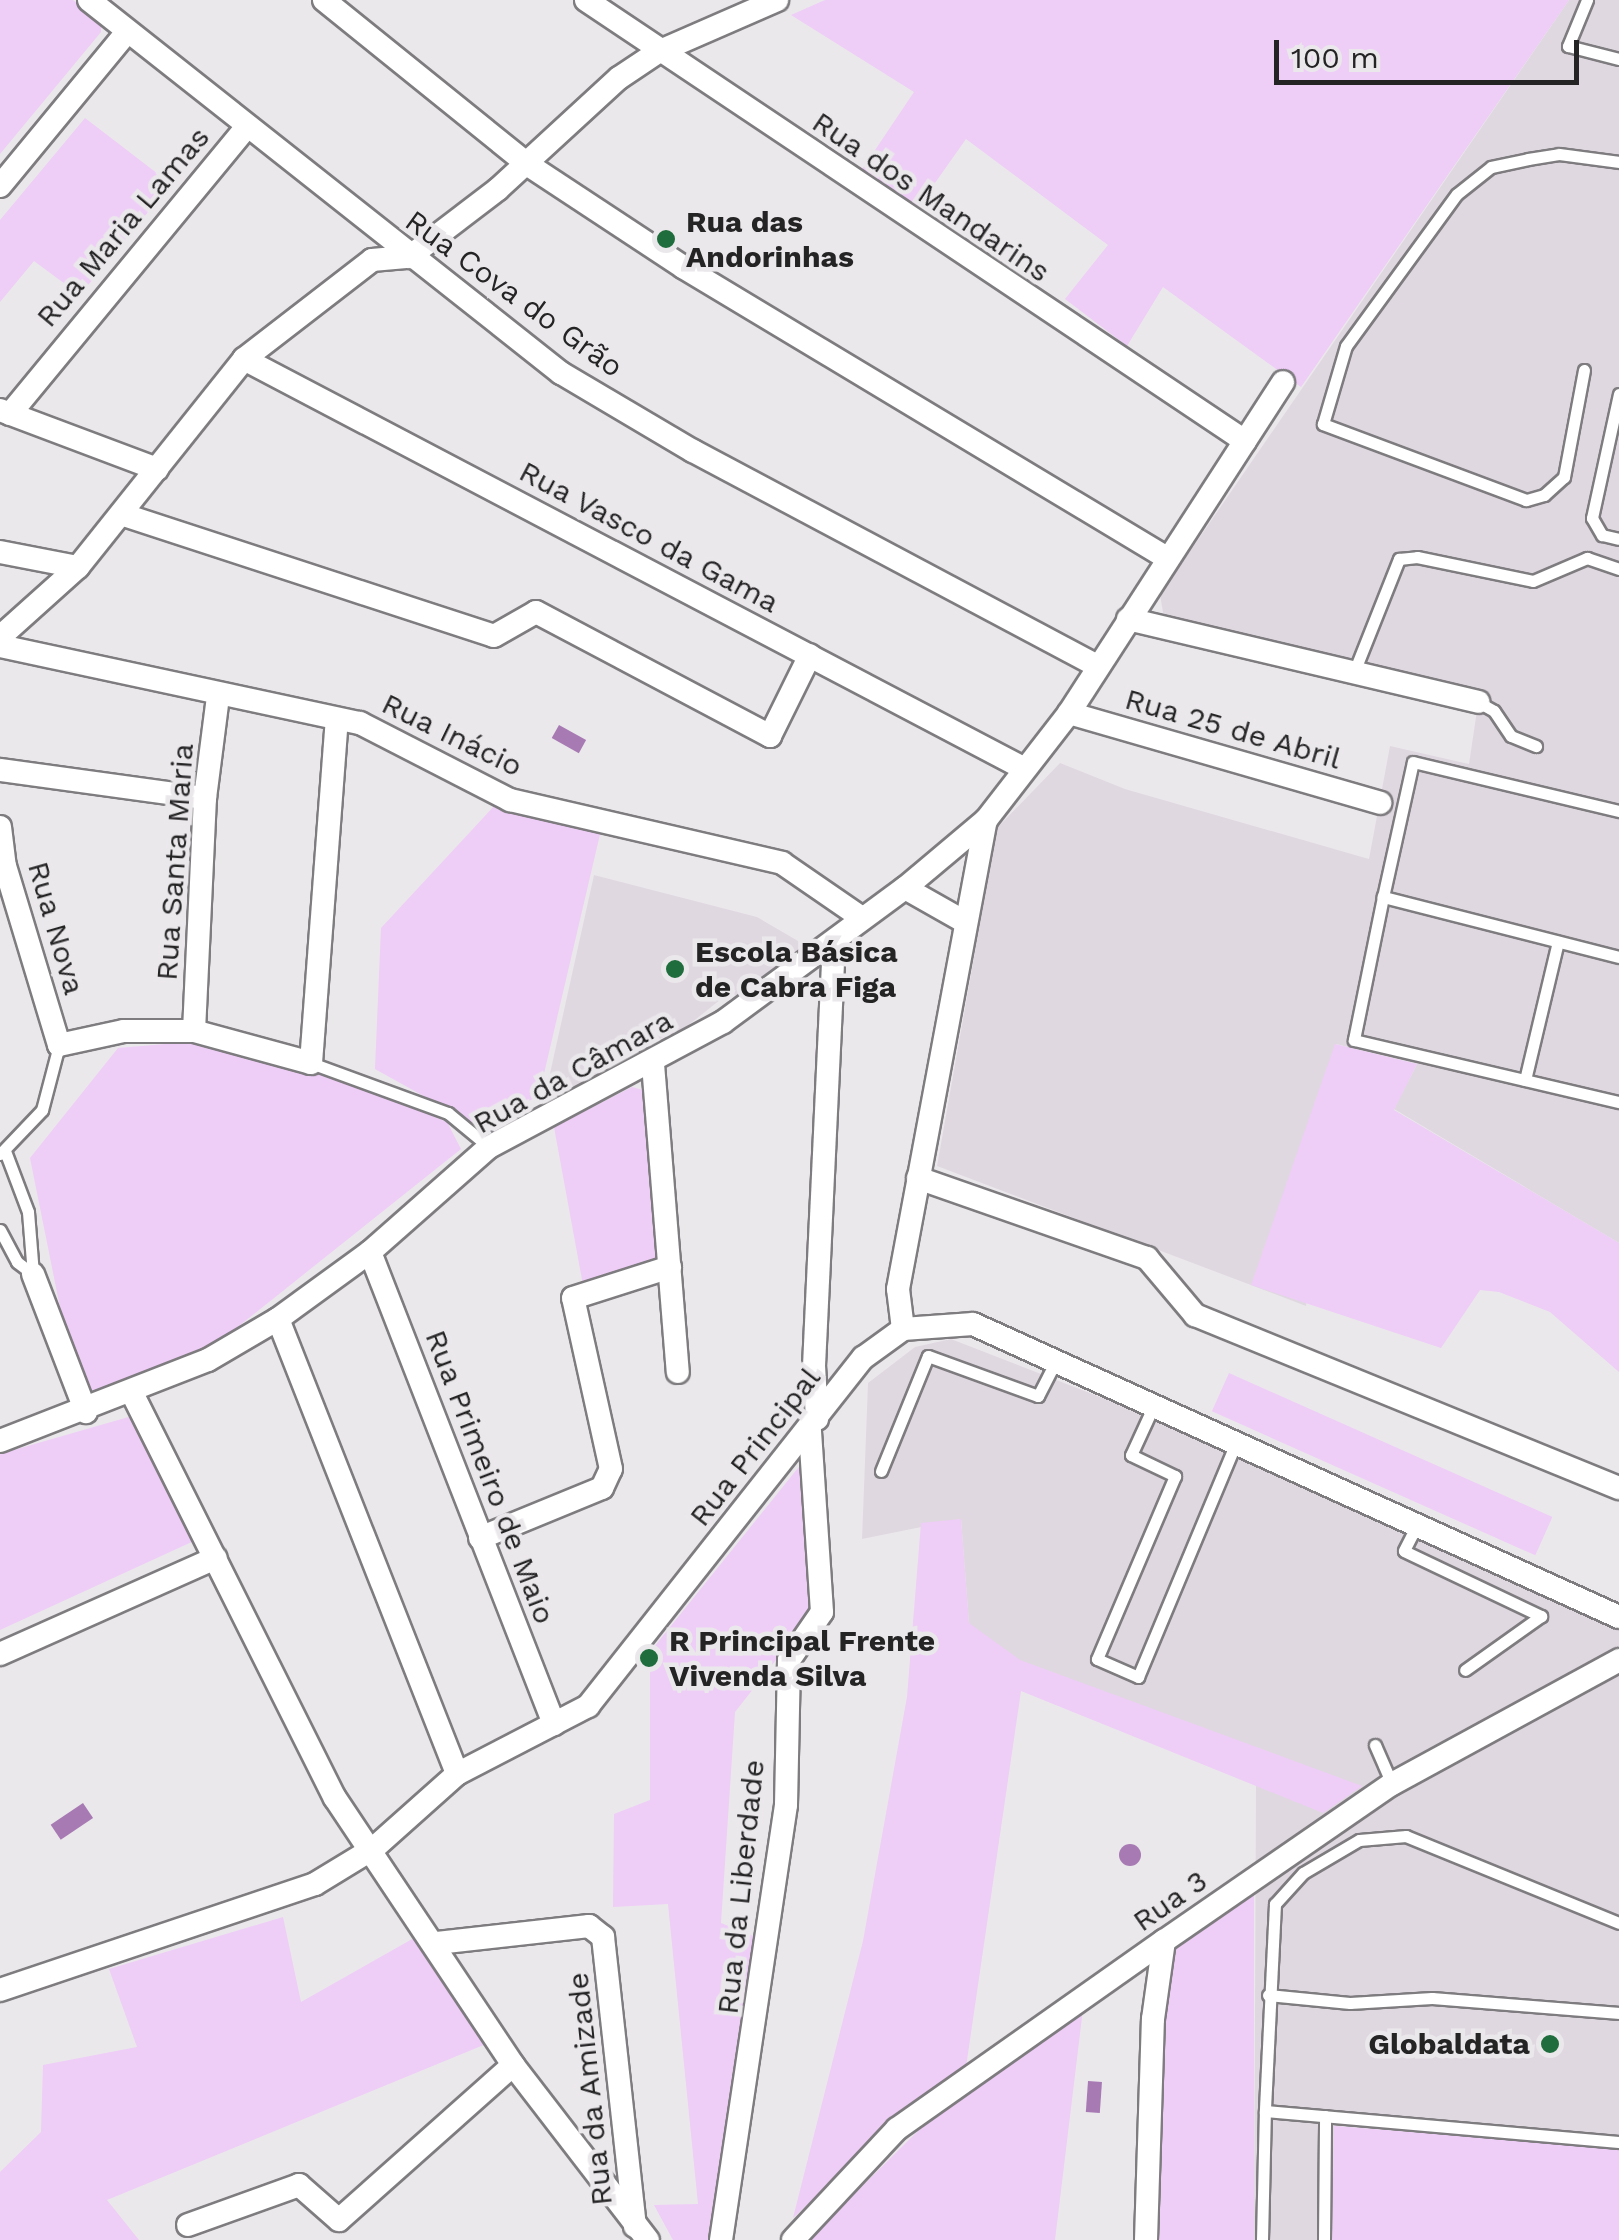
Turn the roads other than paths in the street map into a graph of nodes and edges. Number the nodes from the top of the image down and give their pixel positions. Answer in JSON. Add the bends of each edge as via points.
{"nodes":[{"id":1,"x":89,"y":0,"type":"edge"},
{"id":2,"x":324,"y":0,"type":"edge"},
{"id":3,"x":586,"y":0,"type":"edge"},
{"id":4,"x":777,"y":0,"type":"edge"},
{"id":5,"x":1588,"y":0,"type":"edge"},
{"id":6,"x":127,"y":32,"type":"junction"},
{"id":7,"x":658,"y":52,"type":"junction"},
{"id":8,"x":1619,"y":58,"type":"edge"},
{"id":9,"x":247,"y":126,"type":"junction"},
{"id":10,"x":1619,"y":162,"type":"edge"},
{"id":11,"x":526,"y":164,"type":"junction"},
{"id":12,"x":0,"y":186,"type":"edge"},
{"id":13,"x":409,"y":257,"type":"junction"},
{"id":14,"x":244,"y":359,"type":"junction"},
{"id":15,"x":1584,"y":370,"type":"dead end"},
{"id":16,"x":1283,"y":382,"type":"dead end"},
{"id":17,"x":1619,"y":394,"type":"edge"},
{"id":18,"x":5,"y":412,"type":"edge"},
{"id":19,"x":1244,"y":441,"type":"junction"},
{"id":20,"x":157,"y":470,"type":"junction"},
{"id":21,"x":121,"y":514,"type":"junction"},
{"id":22,"x":1619,"y":539,"type":"edge"},
{"id":23,"x":0,"y":552,"type":"edge"},
{"id":24,"x":1167,"y":558,"type":"junction"},
{"id":25,"x":78,"y":567,"type":"junction"},
{"id":26,"x":1619,"y":568,"type":"edge"},
{"id":27,"x":1128,"y":619,"type":"junction"},
{"id":28,"x":0,"y":637,"type":"edge"},
{"id":29,"x":0,"y":646,"type":"edge"},
{"id":30,"x":810,"y":655,"type":"junction"},
{"id":31,"x":1098,"y":666,"type":"junction"},
{"id":32,"x":1354,"y":672,"type":"junction"},
{"id":33,"x":218,"y":698,"type":"junction"},
{"id":34,"x":1478,"y":702,"type":"joint"},
{"id":35,"x":1069,"y":713,"type":"junction"},
{"id":36,"x":338,"y":720,"type":"junction"},
{"id":37,"x":1536,"y":746,"type":"dead end"},
{"id":38,"x":1025,"y":769,"type":"junction"},
{"id":39,"x":0,"y":770,"type":"edge"},
{"id":40,"x":205,"y":798,"type":"junction"},
{"id":41,"x":1380,"y":803,"type":"dead end"},
{"id":42,"x":1619,"y":811,"type":"edge"},
{"id":43,"x":986,"y":820,"type":"junction"},
{"id":44,"x":0,"y":827,"type":"edge"},
{"id":45,"x":905,"y":888,"type":"junction"},
{"id":46,"x":1383,"y":897,"type":"junction"},
{"id":47,"x":862,"y":918,"type":"junction"},
{"id":48,"x":964,"y":922,"type":"junction"},
{"id":49,"x":1558,"y":942,"type":"junction"},
{"id":50,"x":834,"y":944,"type":"junction"},
{"id":51,"x":1619,"y":957,"type":"edge"},
{"id":52,"x":194,"y":1031,"type":"junction"},
{"id":53,"x":59,"y":1046,"type":"junction"},
{"id":54,"x":311,"y":1063,"type":"junction"},
{"id":55,"x":653,"y":1064,"type":"junction"},
{"id":56,"x":1526,"y":1080,"type":"junction"},
{"id":57,"x":1619,"y":1102,"type":"edge"},
{"id":58,"x":489,"y":1148,"type":"junction"},
{"id":59,"x":3,"y":1152,"type":"edge"},
{"id":60,"x":918,"y":1178,"type":"junction"},
{"id":61,"x":0,"y":1230,"type":"edge"},
{"id":62,"x":370,"y":1252,"type":"junction"},
{"id":63,"x":670,"y":1268,"type":"junction"},
{"id":64,"x":33,"y":1274,"type":"junction"},
{"id":65,"x":278,"y":1319,"type":"junction"},
{"id":66,"x":902,"y":1328,"type":"junction"},
{"id":67,"x":1055,"y":1362,"type":"junction"},
{"id":68,"x":678,"y":1372,"type":"dead end"},
{"id":69,"x":132,"y":1393,"type":"junction"},
{"id":70,"x":1154,"y":1405,"type":"junction"},
{"id":71,"x":86,"y":1412,"type":"junction"},
{"id":72,"x":814,"y":1424,"type":"junction"},
{"id":73,"x":1236,"y":1440,"type":"junction"},
{"id":74,"x":0,"y":1441,"type":"edge"},
{"id":75,"x":882,"y":1471,"type":"dead end"},
{"id":76,"x":1619,"y":1488,"type":"edge"},
{"id":77,"x":1418,"y":1523,"type":"junction"},
{"id":78,"x":480,"y":1538,"type":"junction"},
{"id":79,"x":216,"y":1558,"type":"junction"},
{"id":80,"x":1619,"y":1617,"type":"edge"},
{"id":81,"x":0,"y":1654,"type":"edge"},
{"id":82,"x":1619,"y":1660,"type":"edge"},
{"id":83,"x":1465,"y":1670,"type":"dead end"},
{"id":84,"x":554,"y":1724,"type":"junction"},
{"id":85,"x":1375,"y":1745,"type":"dead end"},
{"id":86,"x":458,"y":1774,"type":"junction"},
{"id":87,"x":1392,"y":1784,"type":"junction"},
{"id":88,"x":374,"y":1848,"type":"junction"},
{"id":89,"x":1619,"y":1923,"type":"edge"},
{"id":90,"x":1164,"y":1941,"type":"junction"},
{"id":91,"x":437,"y":1943,"type":"junction"},
{"id":92,"x":0,"y":1990,"type":"edge"},
{"id":93,"x":1268,"y":1995,"type":"junction"},
{"id":94,"x":1619,"y":2013,"type":"edge"},
{"id":95,"x":513,"y":2066,"type":"junction"},
{"id":96,"x":1264,"y":2111,"type":"junction"},
{"id":97,"x":1325,"y":2116,"type":"junction"},
{"id":98,"x":1619,"y":2142,"type":"edge"},
{"id":99,"x":188,"y":2226,"type":"dead end"},
{"id":100,"x":642,"y":2233,"type":"edge"},
{"id":101,"x":721,"y":2240,"type":"edge"},
{"id":102,"x":792,"y":2240,"type":"edge"},
{"id":103,"x":1146,"y":2240,"type":"edge"},
{"id":104,"x":1262,"y":2240,"type":"edge"},
{"id":105,"x":1324,"y":2240,"type":"edge"}],
"edges":[{"from":1,"to":6,"type":"street","name":"Rua Cova do Grão"},
{"from":2,"to":11,"type":"street"},
{"from":3,"to":7,"type":"street","name":"Rua dos Mandarins"},
{"from":4,"to":7,"type":"street"},
{"from":5,"to":8,"type":"lane","via":[[1568,46]]},
{"from":6,"to":9,"type":"street","name":"Rua Cova do Grão"},
{"from":6,"to":12,"type":"street"},
{"from":7,"to":11,"type":"street","via":[[598,93]]},
{"from":7,"to":19,"type":"street","name":"Rua dos Mandarins"},
{"from":9,"to":13,"type":"street","name":"Rua Cova do Grão"},
{"from":9,"to":18,"type":"street","name":"Rua Maria Lamas"},
{"from":10,"to":15,"type":"lane","via":[[1560,154],[1528,159],[1491,167],[1456,194],[1346,346],[1322,424],[1526,500],[1544,495],[1564,477]]},
{"from":11,"to":13,"type":"street"},
{"from":11,"to":24,"type":"street","via":[[683,267]]},
{"from":13,"to":14,"type":"street","via":[[372,260]]},
{"from":13,"to":31,"type":"street","name":"Rua Cova do Grão","via":[[561,373],[692,451]]},
{"from":14,"to":20,"type":"street"},
{"from":14,"to":30,"type":"street","name":"Rua Vasco da Gama"},
{"from":16,"to":19,"type":"street","name":"Rua da Câmara"},
{"from":17,"to":22,"type":"lane","via":[[1592,518],[1602,535]]},
{"from":18,"to":20,"type":"street"},
{"from":19,"to":24,"type":"street","name":"Rua da Câmara"},
{"from":20,"to":21,"type":"street"},
{"from":21,"to":25,"type":"street"},
{"from":21,"to":30,"type":"street","via":[[494,636],[536,612],[770,736]]},
{"from":23,"to":25,"type":"street"},
{"from":24,"to":27,"type":"street","name":"Rua da Câmara"},
{"from":25,"to":28,"type":"street"},
{"from":26,"to":32,"type":"lane","via":[[1586,558],[1532,581],[1399,559]]},
{"from":27,"to":31,"type":"street","name":"Rua da Câmara"},
{"from":27,"to":32,"type":"street"},
{"from":29,"to":33,"type":"street","name":"Rua Inácio"},
{"from":30,"to":38,"type":"street","name":"Rua Vasco da Gama"},
{"from":31,"to":35,"type":"street","name":"Rua da Câmara"},
{"from":32,"to":34,"type":"street"},
{"from":33,"to":36,"type":"street","name":"Rua Inácio"},
{"from":33,"to":40,"type":"street","name":"Rua Santa Maria"},
{"from":34,"to":37,"type":"lane","via":[[1512,736]]},
{"from":35,"to":38,"type":"street","name":"Rua da Câmara"},
{"from":35,"to":41,"type":"street","name":"Rua 25 de Abril"},
{"from":36,"to":47,"type":"street","name":"Rua Inácio","via":[[385,732],[510,800],[782,863]]},
{"from":36,"to":54,"type":"street"},
{"from":38,"to":43,"type":"street","name":"Rua da Câmara"},
{"from":39,"to":40,"type":"street"},
{"from":40,"to":52,"type":"street","name":"Rua Santa Maria"},
{"from":42,"to":46,"type":"lane","via":[[1414,762]]},
{"from":43,"to":45,"type":"street","name":"Rua da Câmara"},
{"from":43,"to":48,"type":"street"},
{"from":44,"to":53,"type":"street","name":"Rua Nova","via":[[5,866]]},
{"from":45,"to":47,"type":"street","name":"Rua da Câmara"},
{"from":45,"to":48,"type":"street"},
{"from":46,"to":49,"type":"lane"},
{"from":46,"to":56,"type":"lane","via":[[1354,1040]]},
{"from":47,"to":50,"type":"street","name":"Rua da Câmara"},
{"from":48,"to":60,"type":"street"},
{"from":49,"to":51,"type":"lane"},
{"from":49,"to":56,"type":"lane"},
{"from":50,"to":55,"type":"street","name":"Rua da Câmara"},
{"from":50,"to":72,"type":"street","name":"Rua da Liberdade"},
{"from":52,"to":53,"type":"street","via":[[124,1031]]},
{"from":52,"to":54,"type":"street"},
{"from":53,"to":59,"type":"lane","via":[[42,1110]]},
{"from":54,"to":58,"type":"lane","via":[[448,1113]]},
{"from":55,"to":58,"type":"street","name":"Rua da Câmara"},
{"from":55,"to":63,"type":"street"},
{"from":56,"to":57,"type":"lane"},
{"from":58,"to":62,"type":"street","name":"Rua da Câmara"},
{"from":59,"to":64,"type":"lane","via":[[28,1212]]},
{"from":60,"to":66,"type":"street","via":[[898,1290]]},
{"from":60,"to":76,"type":"street","via":[[1147,1258],[1195,1315]]},
{"from":61,"to":64,"type":"lane","via":[[17,1262]]},
{"from":62,"to":65,"type":"street","name":"Rua da Câmara"},
{"from":62,"to":78,"type":"street","name":"Rua Primeiro de Maio"},
{"from":63,"to":68,"type":"street"},
{"from":63,"to":78,"type":"street","via":[[573,1298],[611,1469],[602,1488]]},
{"from":64,"to":71,"type":"street"},
{"from":65,"to":69,"type":"street","name":"Rua da Câmara"},
{"from":65,"to":86,"type":"street"},
{"from":66,"to":67,"type":"street","via":[[973,1324]]},
{"from":66,"to":72,"type":"street","name":"Rua Principal","via":[[863,1358]]},
{"from":67,"to":70,"type":"street"},
{"from":67,"to":75,"type":"lane","via":[[1038,1396],[928,1356]]},
{"from":69,"to":71,"type":"street","name":"Rua da Câmara"},
{"from":69,"to":79,"type":"street"},
{"from":70,"to":73,"type":"street"},
{"from":70,"to":73,"type":"lane","via":[[1131,1455],[1175,1476],[1096,1659],[1138,1677]]},
{"from":71,"to":74,"type":"street","name":"Rua da Câmara"},
{"from":72,"to":84,"type":"street","name":"Rua Principal","via":[[588,1706]]},
{"from":72,"to":101,"type":"street","name":"Rua da Liberdade","via":[[822,1612],[789,1660],[786,1805]]},
{"from":73,"to":77,"type":"street"},
{"from":77,"to":80,"type":"street"},
{"from":77,"to":83,"type":"lane","via":[[1404,1551],[1541,1616]]},
{"from":78,"to":84,"type":"street","name":"Rua Primeiro de Maio"},
{"from":79,"to":81,"type":"street"},
{"from":79,"to":88,"type":"street","via":[[336,1798]]},
{"from":82,"to":87,"type":"street","name":"Rua 3"},
{"from":84,"to":86,"type":"street","name":"Rua Principal"},
{"from":85,"to":87,"type":"lane"},
{"from":86,"to":88,"type":"street","name":"Rua Principal"},
{"from":87,"to":90,"type":"street","name":"Rua 3"},
{"from":88,"to":91,"type":"street"},
{"from":88,"to":92,"type":"street","name":"Rua Principal","via":[[315,1884]]},
{"from":89,"to":93,"type":"lane","via":[[1435,1846],[1370,1835],[1279,1894]]},
{"from":90,"to":102,"type":"street","name":"Rua 3","via":[[897,2130]]},
{"from":90,"to":103,"type":"street","via":[[1153,2020]]},
{"from":91,"to":95,"type":"street"},
{"from":91,"to":100,"type":"street","name":"Rua da Amizade","via":[[589,1926],[603,1937]]},
{"from":93,"to":94,"type":"lane","via":[[1350,2003],[1432,1998]]},
{"from":93,"to":96,"type":"lane"},
{"from":95,"to":99,"type":"street","via":[[339,2220],[299,2185]]},
{"from":95,"to":100,"type":"street"},
{"from":96,"to":97,"type":"lane"},
{"from":96,"to":104,"type":"lane"},
{"from":97,"to":98,"type":"lane"},
{"from":97,"to":105,"type":"lane"}]}
